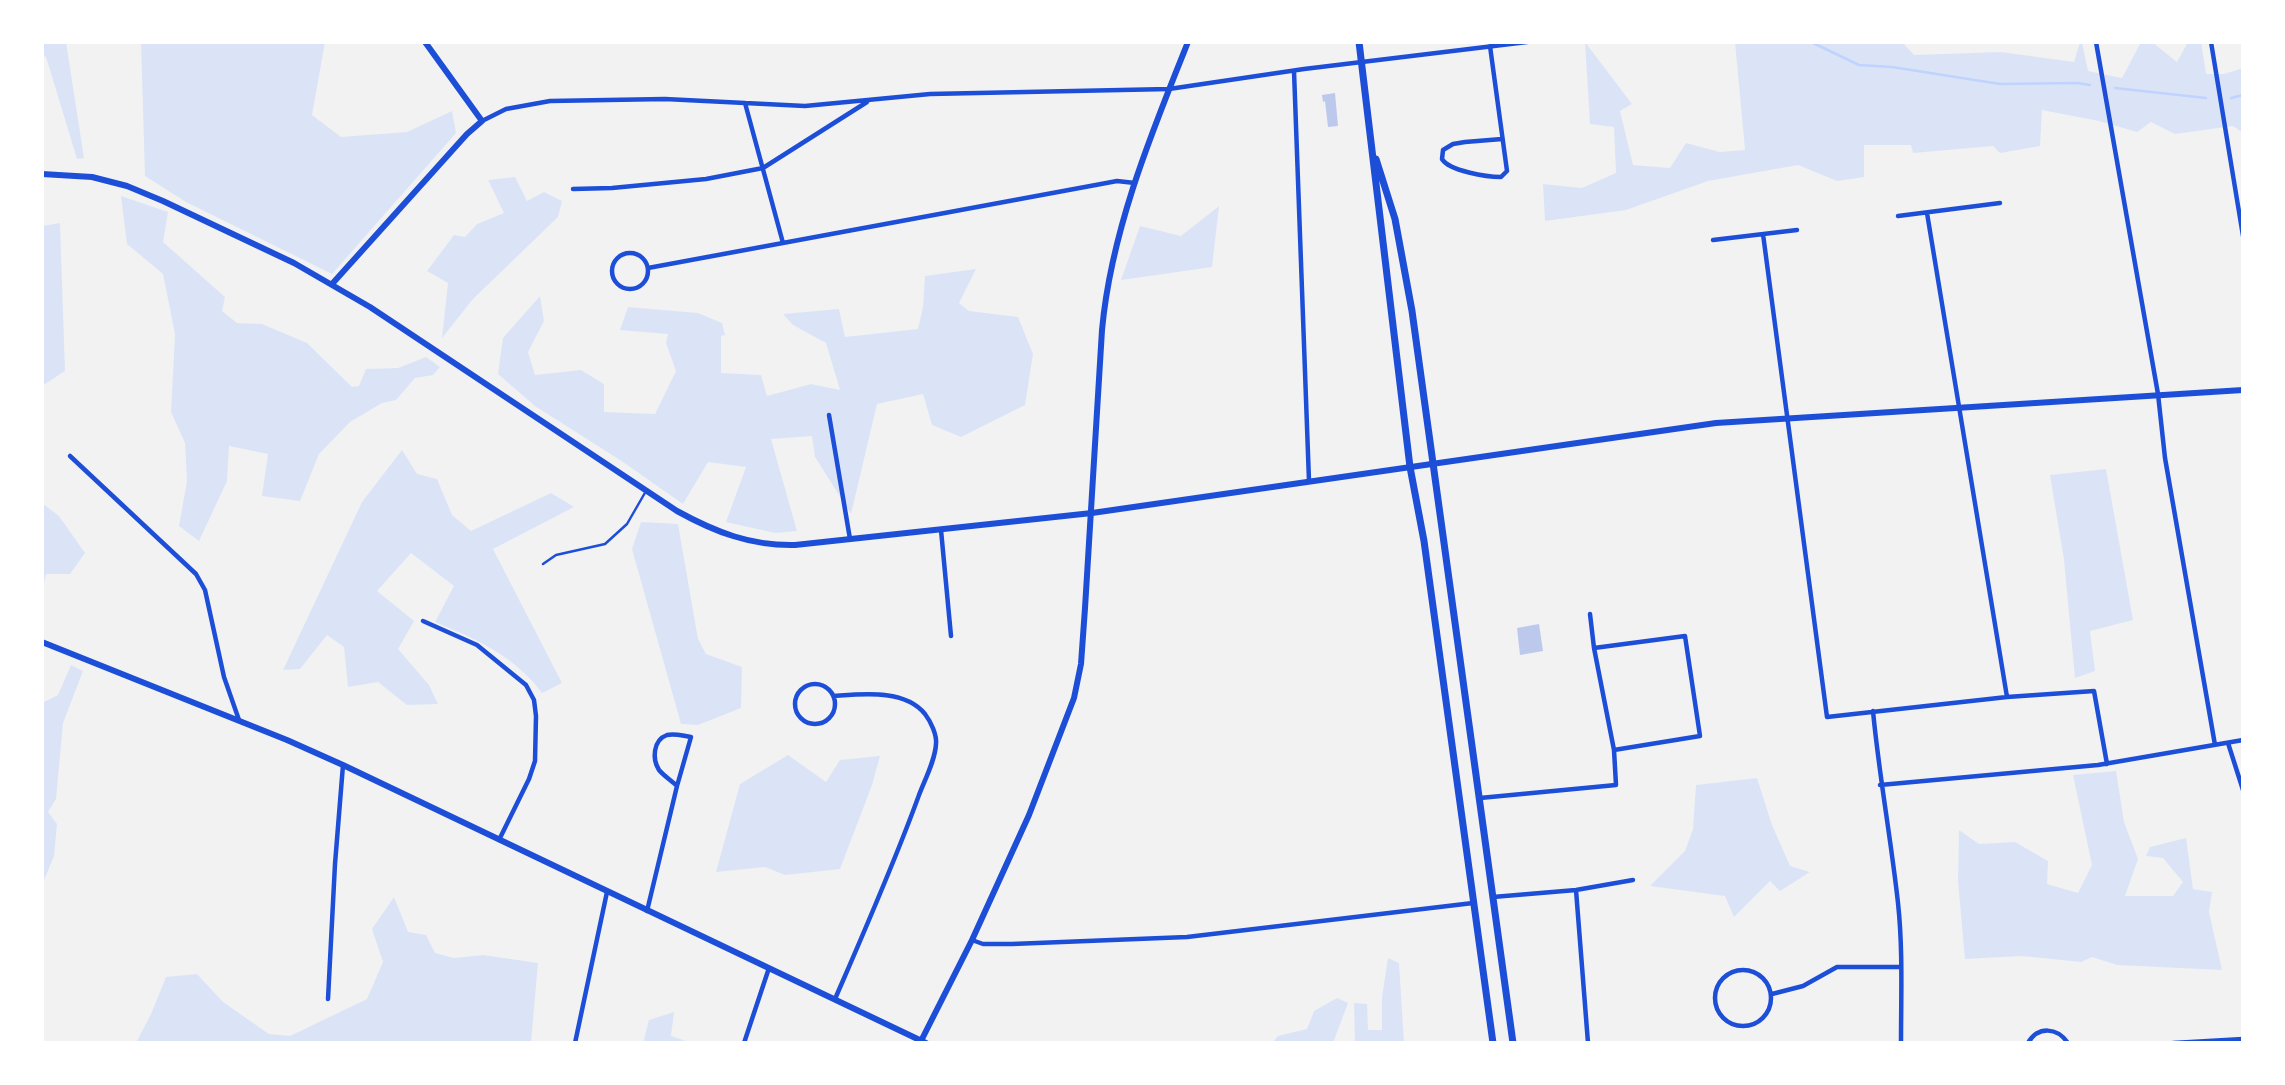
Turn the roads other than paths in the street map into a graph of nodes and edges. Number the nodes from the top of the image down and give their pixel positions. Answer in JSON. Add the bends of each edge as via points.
{"nodes":[{"id":1,"x":425,"y":42,"type":"edge"},
{"id":2,"x":1188,"y":42,"type":"edge"},
{"id":3,"x":1359,"y":42,"type":"edge"},
{"id":4,"x":1527,"y":42,"type":"edge"},
{"id":5,"x":2096,"y":42,"type":"edge"},
{"id":6,"x":2211,"y":42,"type":"edge"},
{"id":7,"x":1490,"y":46,"type":"junction"},
{"id":8,"x":1361,"y":62,"type":"junction"},
{"id":9,"x":1294,"y":71,"type":"junction"},
{"id":10,"x":1169,"y":89,"type":"junction"},
{"id":11,"x":870,"y":100,"type":"junction"},
{"id":12,"x":745,"y":103,"type":"junction"},
{"id":13,"x":482,"y":121,"type":"junction"},
{"id":14,"x":1502,"y":139,"type":"junction"},
{"id":15,"x":1371,"y":146,"type":"junction"},
{"id":16,"x":763,"y":168,"type":"junction"},
{"id":17,"x":42,"y":174,"type":"edge"},
{"id":18,"x":1136,"y":183,"type":"junction"},
{"id":19,"x":573,"y":189,"type":"dead end"},
{"id":20,"x":2000,"y":203,"type":"dead end"},
{"id":21,"x":1927,"y":213,"type":"junction"},
{"id":22,"x":1898,"y":216,"type":"dead end"},
{"id":23,"x":1797,"y":230,"type":"dead end"},
{"id":24,"x":1763,"y":234,"type":"junction"},
{"id":25,"x":2243,"y":236,"type":"edge"},
{"id":26,"x":1713,"y":240,"type":"dead end"},
{"id":27,"x":783,"y":243,"type":"junction"},
{"id":28,"x":648,"y":268,"type":"junction"},
{"id":29,"x":332,"y":284,"type":"junction"},
{"id":30,"x":2243,"y":390,"type":"edge"},
{"id":31,"x":2158,"y":394,"type":"junction"},
{"id":32,"x":1959,"y":408,"type":"junction"},
{"id":33,"x":829,"y":415,"type":"dead end"},
{"id":34,"x":1788,"y":419,"type":"junction"},
{"id":35,"x":70,"y":456,"type":"dead end"},
{"id":36,"x":1432,"y":464,"type":"junction"},
{"id":37,"x":1410,"y":467,"type":"junction"},
{"id":38,"x":1309,"y":481,"type":"junction"},
{"id":39,"x":646,"y":491,"type":"junction"},
{"id":40,"x":1092,"y":513,"type":"junction"},
{"id":41,"x":941,"y":530,"type":"junction"},
{"id":42,"x":850,"y":539,"type":"junction"},
{"id":43,"x":543,"y":564,"type":"dead end"},
{"id":44,"x":1590,"y":614,"type":"dead end"},
{"id":45,"x":423,"y":621,"type":"dead end"},
{"id":46,"x":951,"y":636,"type":"dead end"},
{"id":47,"x":42,"y":642,"type":"edge"},
{"id":48,"x":1594,"y":648,"type":"junction"},
{"id":49,"x":834,"y":695,"type":"junction"},
{"id":50,"x":2007,"y":697,"type":"junction"},
{"id":51,"x":1873,"y":711,"type":"junction"},
{"id":52,"x":239,"y":720,"type":"junction"},
{"id":53,"x":2243,"y":740,"type":"edge"},
{"id":54,"x":2228,"y":743,"type":"junction"},
{"id":55,"x":2215,"y":745,"type":"junction"},
{"id":56,"x":1614,"y":750,"type":"junction"},
{"id":57,"x":2107,"y":764,"type":"junction"},
{"id":58,"x":343,"y":765,"type":"junction"},
{"id":59,"x":1880,"y":785,"type":"junction"},
{"id":60,"x":677,"y":786,"type":"junction"},
{"id":61,"x":2243,"y":790,"type":"edge"},
{"id":62,"x":1479,"y":799,"type":"junction"},
{"id":63,"x":499,"y":840,"type":"junction"},
{"id":64,"x":1633,"y":880,"type":"dead end"},
{"id":65,"x":1576,"y":890,"type":"junction"},
{"id":66,"x":607,"y":892,"type":"junction"},
{"id":67,"x":1493,"y":897,"type":"junction"},
{"id":68,"x":1473,"y":903,"type":"junction"},
{"id":69,"x":647,"y":912,"type":"junction"},
{"id":70,"x":972,"y":940,"type":"junction"},
{"id":71,"x":1901,"y":967,"type":"junction"},
{"id":72,"x":769,"y":968,"type":"junction"},
{"id":73,"x":1771,"y":995,"type":"junction"},
{"id":74,"x":328,"y":999,"type":"dead end"},
{"id":75,"x":834,"y":1000,"type":"junction"},
{"id":76,"x":2243,"y":1039,"type":"edge"},
{"id":77,"x":922,"y":1042,"type":"edge"},
{"id":78,"x":575,"y":1043,"type":"edge"},
{"id":79,"x":744,"y":1043,"type":"edge"},
{"id":80,"x":1493,"y":1043,"type":"edge"},
{"id":81,"x":1513,"y":1043,"type":"edge"},
{"id":82,"x":1588,"y":1043,"type":"edge"},
{"id":83,"x":1901,"y":1043,"type":"edge"},
{"id":84,"x":2028,"y":1043,"type":"edge"},
{"id":85,"x":2068,"y":1043,"type":"edge"},
{"id":86,"x":2173,"y":1043,"type":"edge"}],
"edges":[{"from":1,"to":13,"type":"street"},
{"from":2,"to":10,"type":"street"},
{"from":3,"to":8,"type":"main road"},
{"from":4,"to":7,"type":"street"},
{"from":5,"to":31,"type":"street"},
{"from":6,"to":25,"type":"street"},
{"from":7,"to":8,"type":"street"},
{"from":7,"to":14,"type":"street"},
{"from":8,"to":9,"type":"street"},
{"from":8,"to":15,"type":"main road"},
{"from":9,"to":10,"type":"street"},
{"from":9,"to":38,"type":"street"},
{"from":10,"to":11,"type":"street","via":[[930,94]]},
{"from":10,"to":18,"type":"street"},
{"from":11,"to":12,"type":"street","via":[[804,106]]},
{"from":11,"to":16,"type":"street"},
{"from":12,"to":13,"type":"street","via":[[550,101],[506,109]]},
{"from":12,"to":16,"type":"street"},
{"from":13,"to":29,"type":"street"},
{"from":14,"to":14,"type":"street","via":[[1452,144],[1443,150],[1442,159],[1448,166],[1502,177],[1507,171]]},
{"from":15,"to":36,"type":"main road","via":[[1403,259]]},
{"from":15,"to":37,"type":"main road"},
{"from":16,"to":19,"type":"street","via":[[706,179]]},
{"from":16,"to":27,"type":"street"},
{"from":17,"to":29,"type":"street","via":[[92,177],[139,191]]},
{"from":18,"to":27,"type":"street","via":[[1117,181]]},
{"from":18,"to":40,"type":"street","via":[[1108,281]]},
{"from":20,"to":21,"type":"street"},
{"from":21,"to":22,"type":"street"},
{"from":21,"to":32,"type":"street"},
{"from":23,"to":24,"type":"street"},
{"from":24,"to":26,"type":"street"},
{"from":24,"to":34,"type":"street"},
{"from":27,"to":28,"type":"street"},
{"from":28,"to":28,"type":"street","via":[[641,257],[626,253],[615,261],[612,274],[619,286],[633,289],[645,282]]},
{"from":29,"to":39,"type":"street"},
{"from":30,"to":31,"type":"street"},
{"from":31,"to":32,"type":"street"},
{"from":31,"to":55,"type":"street"},
{"from":32,"to":34,"type":"street"},
{"from":32,"to":50,"type":"street"},
{"from":33,"to":42,"type":"street"},
{"from":34,"to":36,"type":"street","via":[[1681,427]]},
{"from":34,"to":51,"type":"street","via":[[1827,717]]},
{"from":35,"to":52,"type":"street","via":[[195,574],[205,590],[223,677]]},
{"from":36,"to":37,"type":"street"},
{"from":36,"to":62,"type":"main road"},
{"from":37,"to":38,"type":"street"},
{"from":37,"to":68,"type":"main road"},
{"from":38,"to":40,"type":"street"},
{"from":39,"to":42,"type":"street","via":[[707,527],[742,540],[782,545]]},
{"from":39,"to":43,"type":"lane","via":[[627,524],[605,544],[556,555]]},
{"from":40,"to":41,"type":"street"},
{"from":40,"to":70,"type":"street","via":[[1081,664],[1074,698],[1029,815]]},
{"from":41,"to":42,"type":"street"},
{"from":41,"to":46,"type":"street"},
{"from":44,"to":48,"type":"street"},
{"from":45,"to":63,"type":"street","via":[[477,645],[526,685],[534,700],[535,761]]},
{"from":47,"to":52,"type":"street"},
{"from":48,"to":56,"type":"street"},
{"from":48,"to":56,"type":"street","via":[[1685,636],[1700,736]]},
{"from":49,"to":49,"type":"street","via":[[835,709],[821,723],[807,722],[797,713],[797,694],[807,685],[825,686]]},
{"from":49,"to":75,"type":"street","via":[[867,694],[909,701],[927,717],[936,740],[935,755],[914,809]]},
{"from":50,"to":51,"type":"street"},
{"from":50,"to":57,"type":"street","via":[[2094,691]]},
{"from":51,"to":59,"type":"street"},
{"from":52,"to":58,"type":"street"},
{"from":53,"to":54,"type":"street"},
{"from":54,"to":55,"type":"street"},
{"from":54,"to":61,"type":"street"},
{"from":55,"to":57,"type":"street"},
{"from":56,"to":62,"type":"street","via":[[1616,785]]},
{"from":57,"to":59,"type":"street"},
{"from":58,"to":63,"type":"street"},
{"from":58,"to":74,"type":"street"},
{"from":59,"to":71,"type":"street","via":[[1898,905]]},
{"from":60,"to":60,"type":"street","via":[[659,770],[654,757],[661,738],[677,734],[691,737]]},
{"from":60,"to":69,"type":"street"},
{"from":62,"to":67,"type":"main road"},
{"from":63,"to":66,"type":"street"},
{"from":64,"to":65,"type":"street"},
{"from":65,"to":67,"type":"street"},
{"from":65,"to":82,"type":"street"},
{"from":66,"to":69,"type":"street"},
{"from":66,"to":78,"type":"street"},
{"from":67,"to":81,"type":"main road"},
{"from":68,"to":70,"type":"street","via":[[1187,937],[1012,944]]},
{"from":68,"to":80,"type":"main road"},
{"from":69,"to":72,"type":"street"},
{"from":70,"to":77,"type":"street"},
{"from":71,"to":73,"type":"street","via":[[1836,967],[1803,986]]},
{"from":71,"to":83,"type":"street"},
{"from":72,"to":75,"type":"street"},
{"from":72,"to":79,"type":"street"},
{"from":73,"to":73,"type":"street","via":[[1760,975],[1740,970],[1720,980],[1714,1001],[1725,1020],[1746,1026],[1765,1016]]},
{"from":75,"to":77,"type":"street"},
{"from":76,"to":86,"type":"street"},
{"from":84,"to":85,"type":"street","via":[[2044,1030],[2058,1032]]}]}
